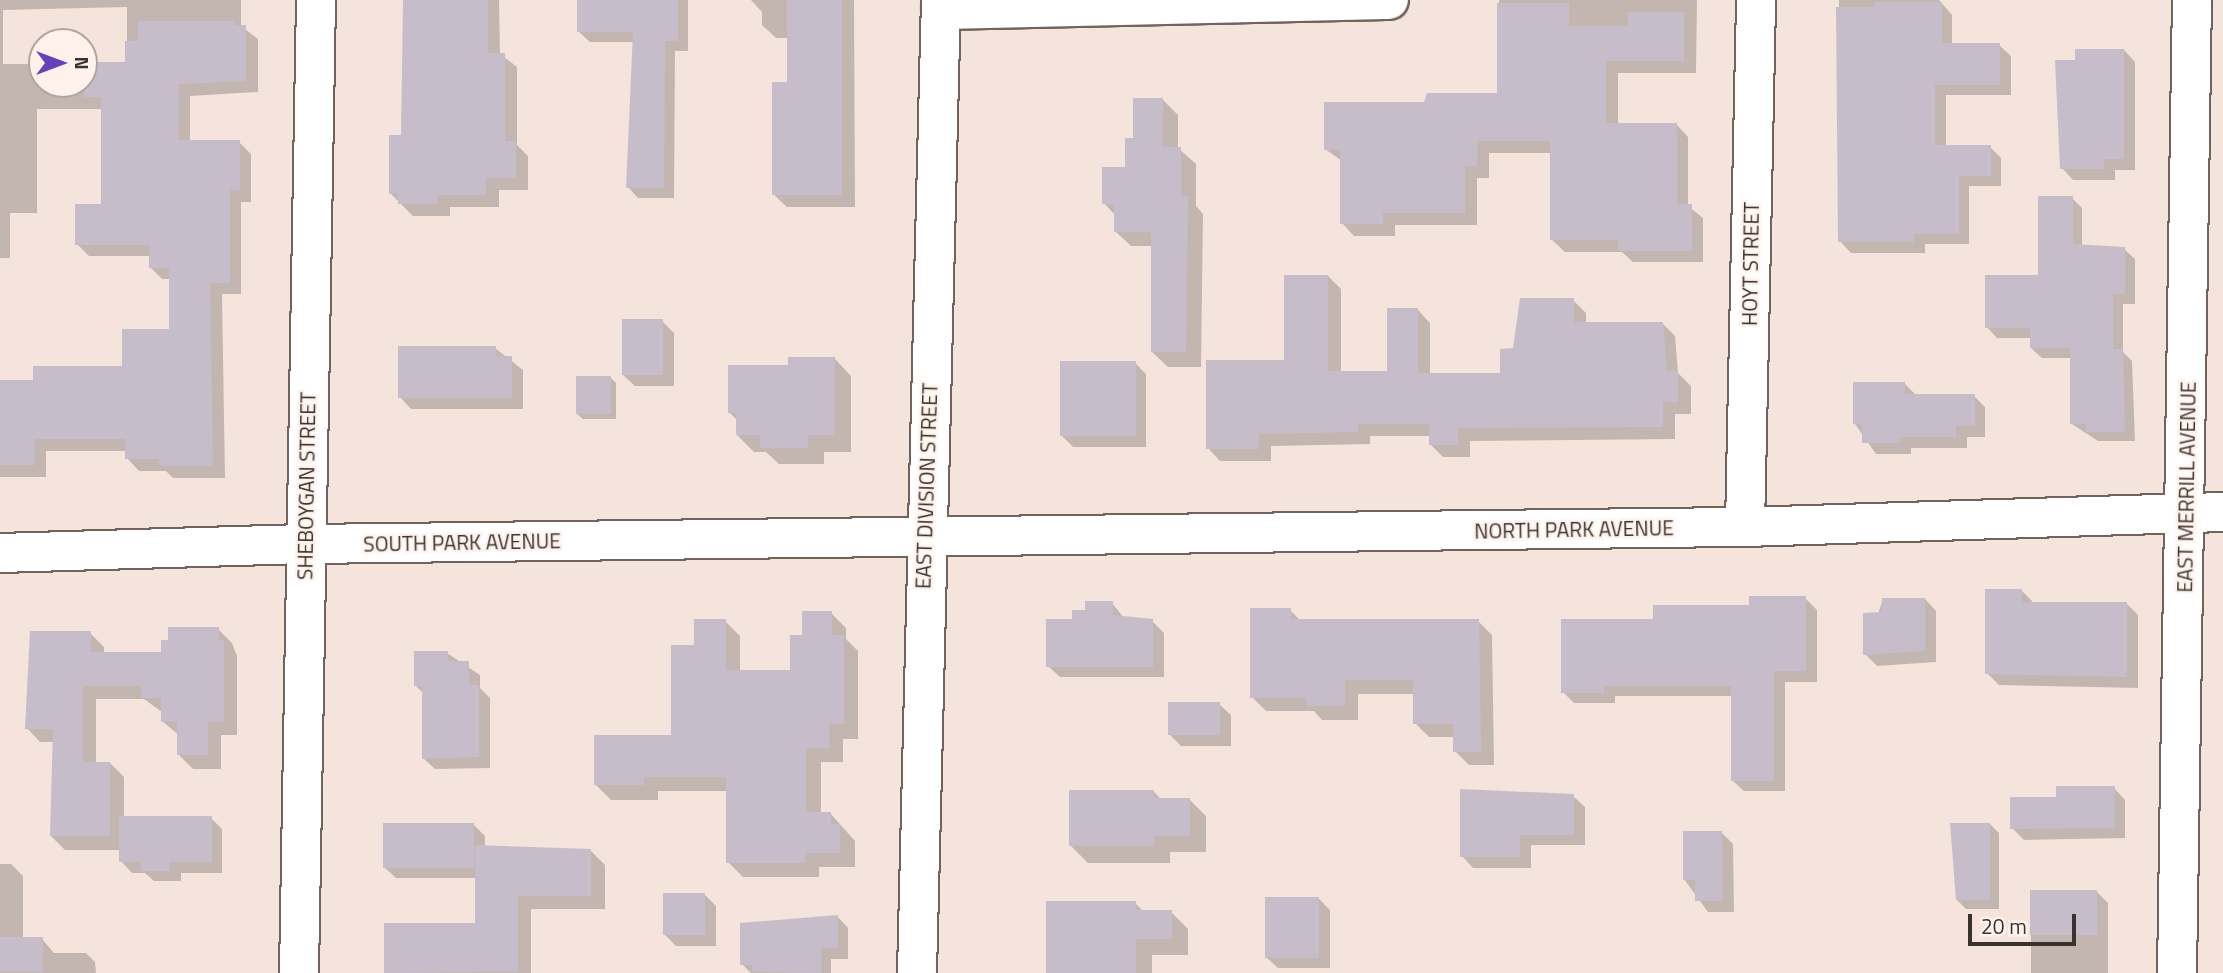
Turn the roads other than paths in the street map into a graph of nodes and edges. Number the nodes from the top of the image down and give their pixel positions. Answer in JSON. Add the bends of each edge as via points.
{"nodes":[{"id":1,"x":316,"y":0,"type":"edge"},
{"id":2,"x":1389,"y":0,"type":"edge"},
{"id":3,"x":1756,"y":0,"type":"edge"},
{"id":4,"x":2192,"y":0,"type":"edge"},
{"id":5,"x":941,"y":5,"type":"edge"},
{"id":6,"x":2206,"y":234,"type":"edge"},
{"id":7,"x":2223,"y":512,"type":"edge"},
{"id":8,"x":2186,"y":513,"type":"junction"},
{"id":9,"x":1745,"y":527,"type":"junction"},
{"id":10,"x":925,"y":537,"type":"junction"},
{"id":11,"x":305,"y":544,"type":"junction"},
{"id":12,"x":0,"y":553,"type":"edge"},
{"id":13,"x":299,"y":973,"type":"edge"},
{"id":14,"x":917,"y":973,"type":"edge"},
{"id":15,"x":2177,"y":973,"type":"edge"}],
"edges":[{"from":1,"to":11,"type":"street","name":"SHEBOYGAN STREET"},
{"from":2,"to":5,"type":"street"},
{"from":3,"to":9,"type":"street","name":"HOYT STREET"},
{"from":4,"to":6,"type":"street","name":"EAST MERRILL AVENUE"},
{"from":5,"to":10,"type":"street","name":"EAST DIVISION STREET"},
{"from":6,"to":8,"type":"street","name":"EAST MERRILL AVENUE"},
{"from":7,"to":8,"type":"street","name":"NORTH PARK AVENUE"},
{"from":8,"to":9,"type":"street","name":"NORTH PARK AVENUE"},
{"from":8,"to":15,"type":"street","name":"EAST MERRILL AVENUE"},
{"from":9,"to":10,"type":"street","name":"NORTH PARK AVENUE"},
{"from":10,"to":11,"type":"street","name":"SOUTH PARK AVENUE"},
{"from":10,"to":14,"type":"street","name":"EAST DIVISION STREET"},
{"from":11,"to":12,"type":"street","name":"SOUTH PARK AVENUE"},
{"from":11,"to":13,"type":"street","name":"SHEBOYGAN STREET"}]}
